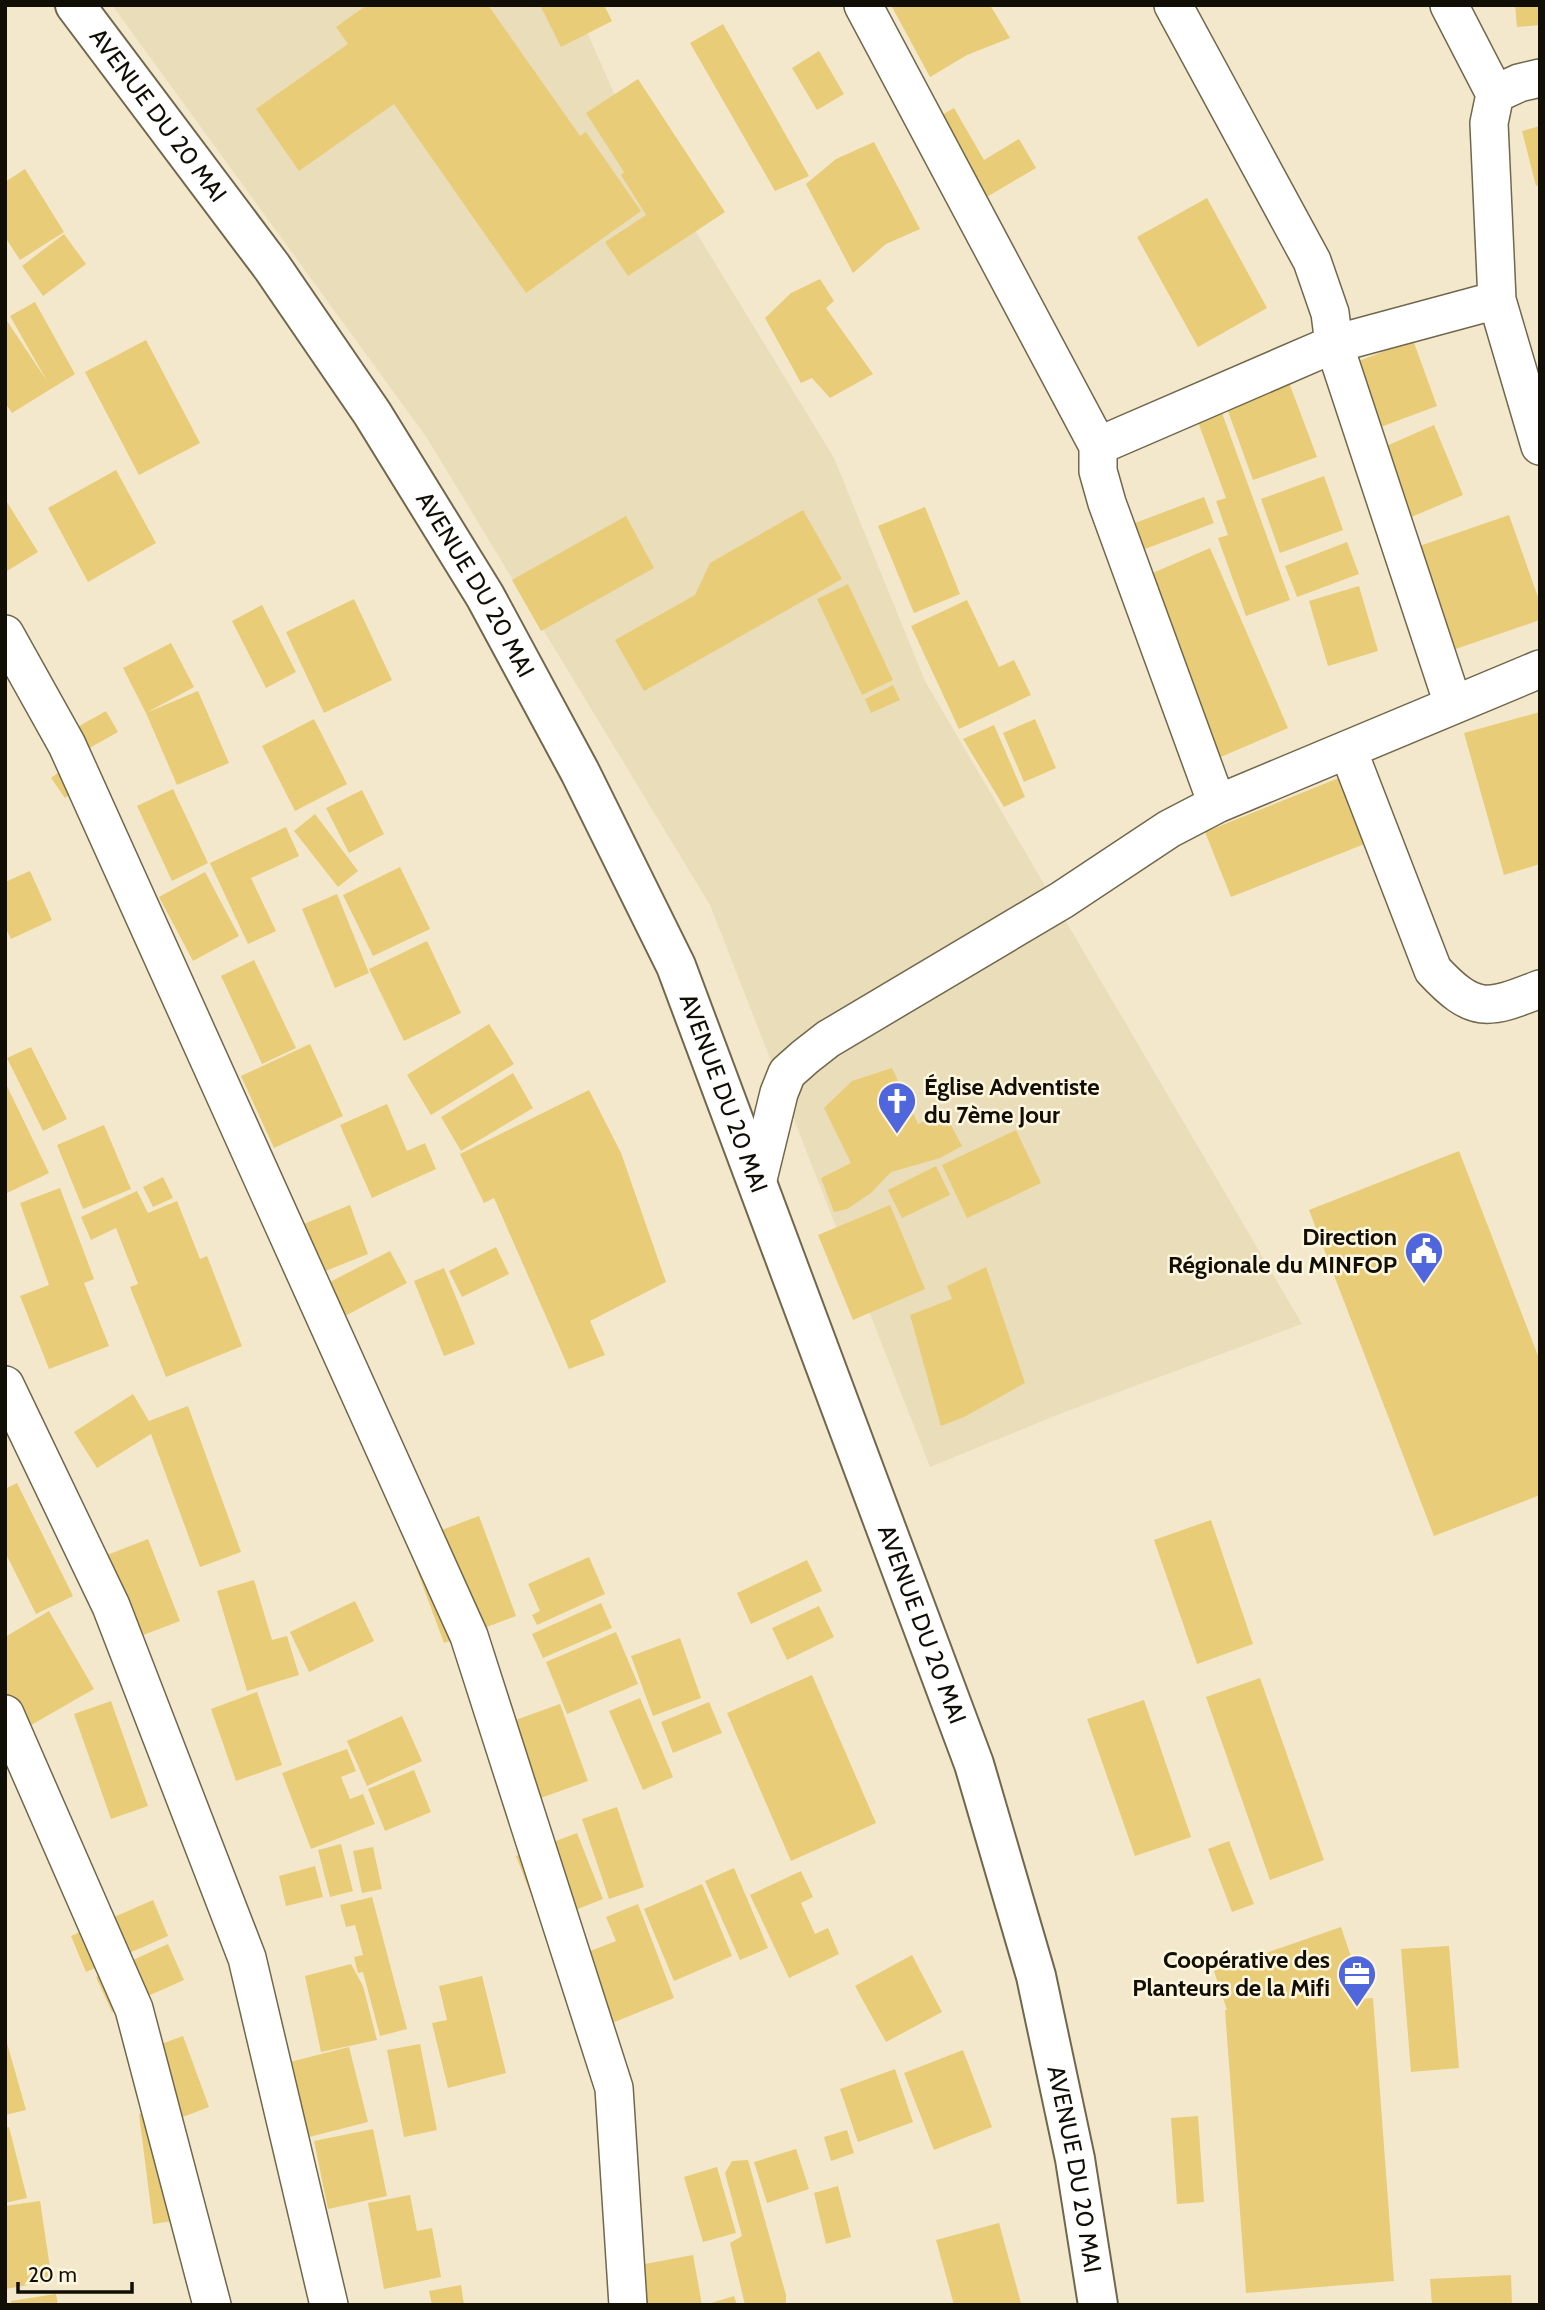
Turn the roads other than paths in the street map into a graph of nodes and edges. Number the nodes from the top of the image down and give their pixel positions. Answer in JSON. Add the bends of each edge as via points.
{"nodes":[{"id":1,"x":75,"y":5,"type":"edge"},
{"id":2,"x":863,"y":5,"type":"edge"},
{"id":3,"x":1173,"y":5,"type":"edge"},
{"id":4,"x":1449,"y":5,"type":"edge"},
{"id":5,"x":1540,"y":78,"type":"edge"},
{"id":6,"x":1496,"y":94,"type":"junction"},
{"id":7,"x":1497,"y":300,"type":"junction"},
{"id":8,"x":1334,"y":344,"type":"junction"},
{"id":9,"x":1098,"y":446,"type":"junction"},
{"id":10,"x":1540,"y":446,"type":"edge"},
{"id":11,"x":5,"y":634,"type":"edge"},
{"id":12,"x":1540,"y":669,"type":"edge"},
{"id":13,"x":1453,"y":704,"type":"junction"},
{"id":14,"x":1348,"y":750,"type":"junction"},
{"id":15,"x":1217,"y":804,"type":"junction"},
{"id":16,"x":1540,"y":989,"type":"edge"},
{"id":17,"x":758,"y":1179,"type":"junction"},
{"id":18,"x":5,"y":1385,"type":"edge"},
{"id":19,"x":5,"y":1714,"type":"edge"},
{"id":20,"x":212,"y":2305,"type":"edge"},
{"id":21,"x":329,"y":2305,"type":"edge"},
{"id":22,"x":628,"y":2305,"type":"edge"},
{"id":23,"x":1098,"y":2305,"type":"edge"}],
"edges":[{"from":1,"to":17,"type":"main road","name":"AVENUE DU 20 MAI","via":[[272,267],[372,413],[485,596],[580,772],[676,966]]},
{"from":2,"to":9,"type":"street"},
{"from":3,"to":8,"type":"street","via":[[1312,261],[1330,313]]},
{"from":4,"to":6,"type":"street"},
{"from":5,"to":6,"type":"street"},
{"from":6,"to":7,"type":"street","via":[[1489,123]]},
{"from":7,"to":8,"type":"street"},
{"from":7,"to":10,"type":"street"},
{"from":8,"to":9,"type":"street"},
{"from":8,"to":13,"type":"street"},
{"from":9,"to":15,"type":"street","via":[[1098,471],[1107,503]]},
{"from":11,"to":22,"type":"street","via":[[72,757],[469,1636],[614,2088]]},
{"from":12,"to":13,"type":"street"},
{"from":13,"to":14,"type":"street"},
{"from":14,"to":15,"type":"street"},
{"from":14,"to":16,"type":"street","via":[[1433,970],[1457,995],[1494,1007]]},
{"from":15,"to":17,"type":"street","via":[[805,1057],[787,1073],[779,1093]]},
{"from":17,"to":23,"type":"main road","name":"AVENUE DU 20 MAI","via":[[974,1764],[1036,1976],[1075,2159]]},
{"from":18,"to":21,"type":"street","via":[[111,1606],[247,1958]]},
{"from":19,"to":20,"type":"street","via":[[134,2009]]}]}
